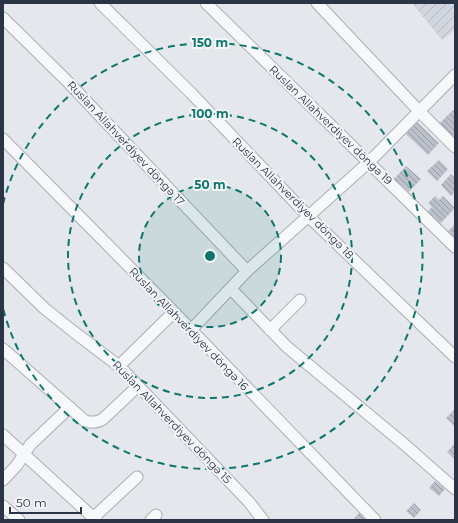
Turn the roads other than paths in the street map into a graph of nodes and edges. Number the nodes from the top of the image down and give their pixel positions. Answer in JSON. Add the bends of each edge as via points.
{"nodes":[{"id":1,"x":100,"y":3,"type":"edge"},
{"id":2,"x":206,"y":3,"type":"edge"},
{"id":3,"x":317,"y":3,"type":"edge"},
{"id":4,"x":3,"y":18,"type":"edge"},
{"id":5,"x":455,"y":75,"type":"edge"},
{"id":6,"x":419,"y":111,"type":"junction"},
{"id":7,"x":3,"y":139,"type":"edge"},
{"id":8,"x":455,"y":147,"type":"edge"},
{"id":9,"x":369,"y":162,"type":"junction"},
{"id":10,"x":308,"y":216,"type":"junction"},
{"id":11,"x":455,"y":247,"type":"edge"},
{"id":12,"x":3,"y":268,"type":"edge"},
{"id":13,"x":247,"y":271,"type":"junction"},
{"id":14,"x":231,"y":289,"type":"junction"},
{"id":15,"x":300,"y":300,"type":"dead end"},
{"id":16,"x":174,"y":312,"type":"junction"},
{"id":17,"x":191,"y":330,"type":"junction"},
{"id":18,"x":270,"y":330,"type":"junction"},
{"id":19,"x":3,"y":350,"type":"edge"},
{"id":20,"x":455,"y":357,"type":"edge"},
{"id":21,"x":119,"y":366,"type":"junction"},
{"id":22,"x":138,"y":386,"type":"junction"},
{"id":23,"x":70,"y":406,"type":"junction"},
{"id":24,"x":3,"y":435,"type":"edge"},
{"id":25,"x":24,"y":454,"type":"junction"},
{"id":26,"x":137,"y":477,"type":"dead end"},
{"id":27,"x":3,"y":480,"type":"edge"},
{"id":28,"x":455,"y":489,"type":"edge"},
{"id":29,"x":3,"y":506,"type":"edge"},
{"id":30,"x":95,"y":519,"type":"edge"},
{"id":31,"x":19,"y":520,"type":"edge"},
{"id":32,"x":263,"y":520,"type":"edge"},
{"id":33,"x":375,"y":520,"type":"edge"}],
"edges":[{"from":1,"to":10,"type":"street","name":"Ruslan Allahverdiyev döngə 18","via":[[191,93]]},
{"from":2,"to":9,"type":"street","name":"Ruslan Allahverdiyev döngə 19"},
{"from":3,"to":6,"type":"street"},
{"from":4,"to":13,"type":"street","name":"Ruslan Allahverdiyev döngə 17","via":[[67,81]]},
{"from":5,"to":6,"type":"street"},
{"from":6,"to":8,"type":"street"},
{"from":6,"to":9,"type":"street"},
{"from":7,"to":16,"type":"street","name":"Ruslan Allahverdiyev döngə 16"},
{"from":9,"to":10,"type":"street"},
{"from":9,"to":11,"type":"street","name":"Ruslan Allahverdiyev döngə 19"},
{"from":10,"to":13,"type":"street"},
{"from":10,"to":20,"type":"street","name":"Ruslan Allahverdiyev döngə 18"},
{"from":12,"to":21,"type":"street","name":"Ruslan Allahverdiyev döngə 15","via":[[44,308]]},
{"from":13,"to":14,"type":"street"},
{"from":14,"to":17,"type":"street"},
{"from":14,"to":18,"type":"street"},
{"from":15,"to":18,"type":"street"},
{"from":16,"to":17,"type":"street","name":"Ruslan Allahverdiyev döngə 16"},
{"from":16,"to":21,"type":"street"},
{"from":17,"to":33,"type":"street","name":"Ruslan Allahverdiyev döngə 16"},
{"from":18,"to":28,"type":"street","via":[[309,367]]},
{"from":19,"to":23,"type":"street"},
{"from":21,"to":22,"type":"street","name":"Ruslan Allahverdiyev döngə 15"},
{"from":22,"to":23,"type":"street","via":[[99,422],[85,421]]},
{"from":22,"to":32,"type":"street","name":"Ruslan Allahverdiyev döngə 15","via":[[249,502]]},
{"from":23,"to":25,"type":"street"},
{"from":24,"to":25,"type":"street"},
{"from":25,"to":27,"type":"street"},
{"from":25,"to":30,"type":"street"},
{"from":26,"to":30,"type":"street"},
{"from":29,"to":31,"type":"street"}]}
